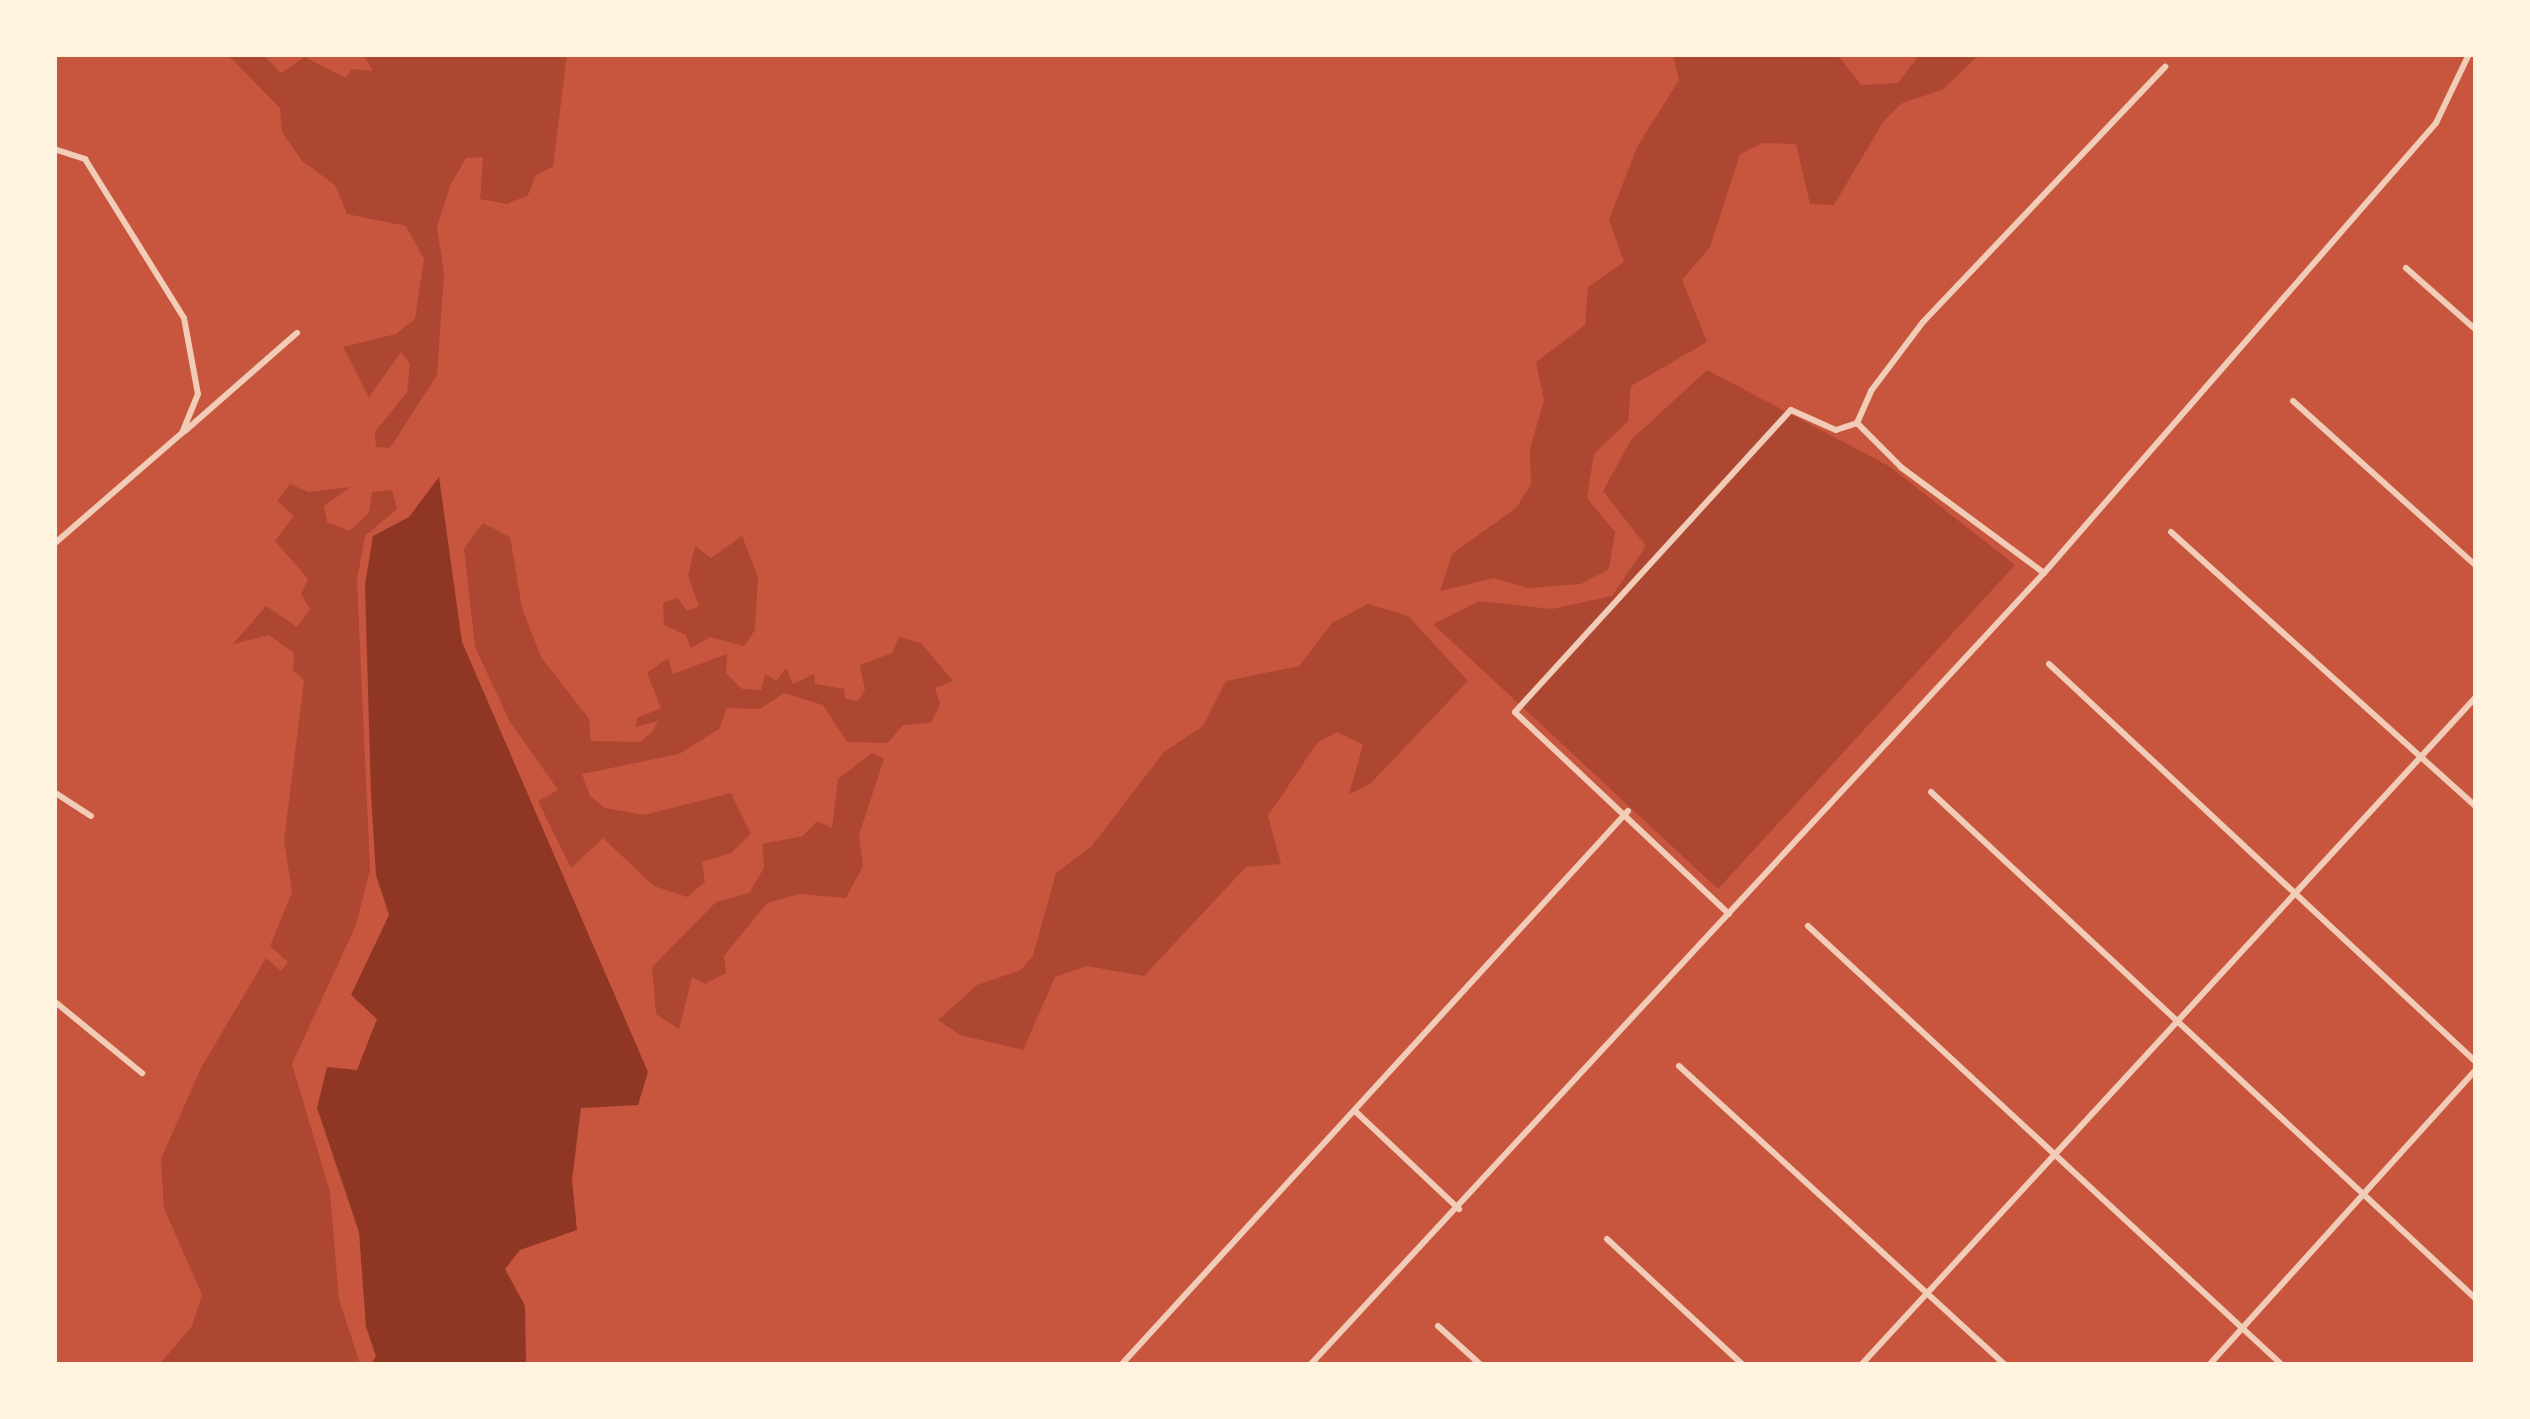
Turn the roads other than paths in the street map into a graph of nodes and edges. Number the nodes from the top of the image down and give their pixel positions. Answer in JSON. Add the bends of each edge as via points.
{"nodes":[{"id":1,"x":2469,"y":54,"type":"edge"},
{"id":2,"x":2165,"y":67,"type":"dead end"},
{"id":3,"x":54,"y":149,"type":"edge"},
{"id":4,"x":2406,"y":268,"type":"dead end"},
{"id":5,"x":2476,"y":330,"type":"edge"},
{"id":6,"x":297,"y":333,"type":"dead end"},
{"id":7,"x":2294,"y":401,"type":"dead end"},
{"id":8,"x":1857,"y":423,"type":"junction"},
{"id":9,"x":182,"y":433,"type":"junction"},
{"id":10,"x":2171,"y":532,"type":"dead end"},
{"id":11,"x":54,"y":544,"type":"edge"},
{"id":12,"x":2476,"y":566,"type":"edge"},
{"id":13,"x":2044,"y":573,"type":"junction"},
{"id":14,"x":2049,"y":664,"type":"dead end"},
{"id":15,"x":2476,"y":697,"type":"edge"},
{"id":16,"x":2422,"y":760,"type":"junction"},
{"id":17,"x":54,"y":792,"type":"edge"},
{"id":18,"x":1931,"y":792,"type":"dead end"},
{"id":19,"x":2476,"y":807,"type":"edge"},
{"id":20,"x":1628,"y":811,"type":"junction"},
{"id":21,"x":91,"y":816,"type":"dead end"},
{"id":22,"x":2296,"y":891,"type":"junction"},
{"id":23,"x":1729,"y":914,"type":"junction"},
{"id":24,"x":1808,"y":926,"type":"dead end"},
{"id":25,"x":54,"y":1001,"type":"edge"},
{"id":26,"x":2178,"y":1024,"type":"junction"},
{"id":27,"x":1679,"y":1066,"type":"dead end"},
{"id":28,"x":2476,"y":1066,"type":"edge"},
{"id":29,"x":142,"y":1073,"type":"dead end"},
{"id":30,"x":1355,"y":1111,"type":"junction"},
{"id":31,"x":2055,"y":1155,"type":"junction"},
{"id":32,"x":2366,"y":1195,"type":"junction"},
{"id":33,"x":1459,"y":1209,"type":"junction"},
{"id":34,"x":1607,"y":1239,"type":"dead end"},
{"id":35,"x":1928,"y":1295,"type":"junction"},
{"id":36,"x":2476,"y":1299,"type":"edge"},
{"id":37,"x":1438,"y":1326,"type":"dead end"},
{"id":38,"x":2243,"y":1328,"type":"junction"},
{"id":39,"x":1121,"y":1365,"type":"edge"},
{"id":40,"x":1310,"y":1365,"type":"edge"},
{"id":41,"x":1480,"y":1365,"type":"edge"},
{"id":42,"x":1743,"y":1365,"type":"edge"},
{"id":43,"x":1861,"y":1365,"type":"edge"},
{"id":44,"x":2005,"y":1365,"type":"edge"},
{"id":45,"x":2209,"y":1365,"type":"edge"},
{"id":46,"x":2282,"y":1365,"type":"edge"}],
"edges":[{"from":1,"to":13,"type":"street","via":[[2435,123]]},
{"from":2,"to":8,"type":"street","via":[[1923,322],[1870,391]]},
{"from":3,"to":9,"type":"street","via":[[85,159],[184,318],[198,394]]},
{"from":4,"to":5,"type":"street"},
{"from":6,"to":9,"type":"street"},
{"from":7,"to":12,"type":"street"},
{"from":8,"to":13,"type":"street","via":[[1902,468]]},
{"from":8,"to":20,"type":"street","via":[[1836,430],[1791,410],[1515,712]]},
{"from":9,"to":11,"type":"street"},
{"from":10,"to":16,"type":"street"},
{"from":13,"to":23,"type":"street"},
{"from":14,"to":22,"type":"street"},
{"from":15,"to":16,"type":"street"},
{"from":16,"to":19,"type":"street"},
{"from":16,"to":22,"type":"street"},
{"from":17,"to":21,"type":"street"},
{"from":18,"to":26,"type":"street"},
{"from":20,"to":23,"type":"street"},
{"from":20,"to":30,"type":"street"},
{"from":22,"to":26,"type":"street"},
{"from":22,"to":28,"type":"street"},
{"from":23,"to":33,"type":"street"},
{"from":24,"to":31,"type":"street"},
{"from":25,"to":29,"type":"street"},
{"from":26,"to":31,"type":"street"},
{"from":26,"to":32,"type":"street"},
{"from":27,"to":35,"type":"street"},
{"from":28,"to":32,"type":"street"},
{"from":30,"to":33,"type":"street"},
{"from":30,"to":39,"type":"street"},
{"from":31,"to":35,"type":"street"},
{"from":31,"to":38,"type":"street"},
{"from":32,"to":36,"type":"street"},
{"from":32,"to":38,"type":"street"},
{"from":33,"to":40,"type":"street"},
{"from":34,"to":42,"type":"street"},
{"from":35,"to":43,"type":"street"},
{"from":35,"to":44,"type":"street"},
{"from":37,"to":41,"type":"street"},
{"from":38,"to":45,"type":"street"},
{"from":38,"to":46,"type":"street"}]}
